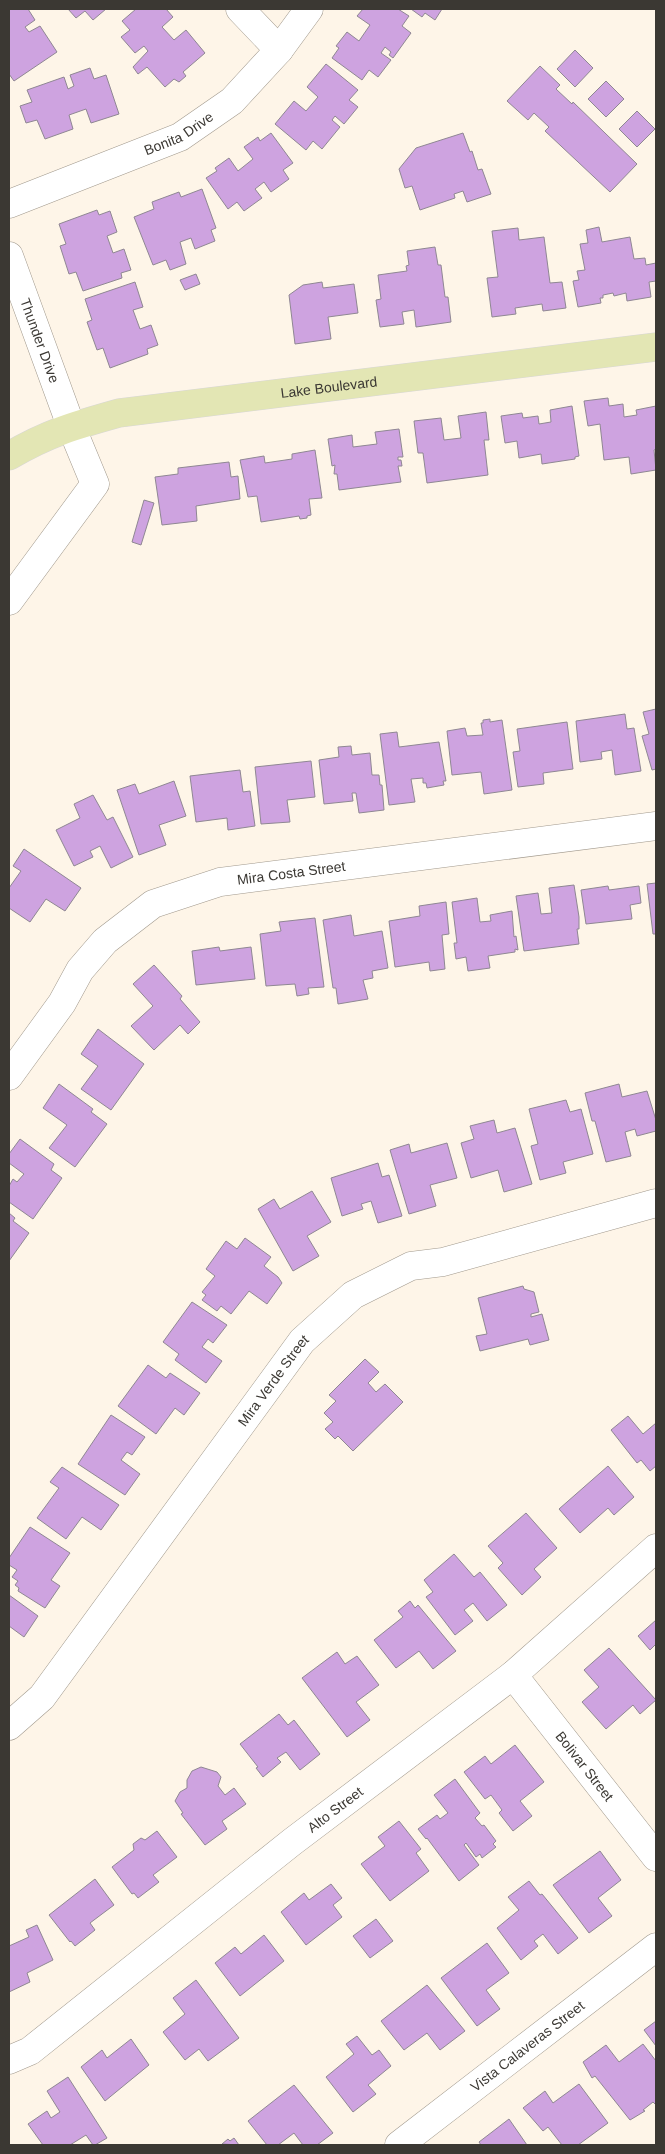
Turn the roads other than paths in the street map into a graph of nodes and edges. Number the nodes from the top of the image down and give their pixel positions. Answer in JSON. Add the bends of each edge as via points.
{"nodes":[{"id":1,"x":240,"y":9,"type":"edge"},
{"id":2,"x":309,"y":9,"type":"edge"},
{"id":3,"x":279,"y":50,"type":"junction"},
{"id":4,"x":9,"y":204,"type":"edge"},
{"id":5,"x":9,"y":256,"type":"edge"},
{"id":6,"x":656,"y":347,"type":"edge"},
{"id":7,"x":71,"y":426,"type":"junction"},
{"id":8,"x":9,"y":456,"type":"edge"},
{"id":9,"x":9,"y":601,"type":"edge"},
{"id":10,"x":656,"y":826,"type":"edge"},
{"id":11,"x":9,"y":1076,"type":"edge"},
{"id":12,"x":656,"y":1203,"type":"edge"},
{"id":13,"x":656,"y":1548,"type":"edge"},
{"id":14,"x":514,"y":1675,"type":"junction"},
{"id":15,"x":9,"y":1726,"type":"edge"},
{"id":16,"x":656,"y":1857,"type":"edge"},
{"id":17,"x":656,"y":1947,"type":"edge"},
{"id":18,"x":9,"y":2060,"type":"edge"},
{"id":19,"x":399,"y":2145,"type":"edge"}],
"edges":[{"from":1,"to":3,"type":"street"},
{"from":2,"to":3,"type":"street","name":"Bonita Drive"},
{"from":3,"to":4,"type":"street","name":"Bonita Drive","via":[[232,100],[180,137]]},
{"from":5,"to":7,"type":"street","name":"Thunder Drive"},
{"from":6,"to":7,"type":"main road","name":"Lake Boulevard","via":[[119,413]]},
{"from":7,"to":8,"type":"main road","name":"Lake Boulevard"},
{"from":7,"to":9,"type":"street","name":"Thunder Drive","via":[[95,484]]},
{"from":10,"to":11,"type":"street","name":"Mira Costa Street","via":[[220,882],[154,904],[105,941],[80,970],[62,1003]]},
{"from":12,"to":15,"type":"street","name":"Mira Verde Street","via":[[443,1262],[411,1266],[353,1295],[302,1341],[42,1697]]},
{"from":13,"to":14,"type":"street","name":"Alto Street"},
{"from":14,"to":16,"type":"street","name":"Bolivar Street"},
{"from":14,"to":18,"type":"street","name":"Alto Street","via":[[292,1842],[30,2051]]},
{"from":17,"to":19,"type":"street","name":"Vista Calaveras Street"}]}
